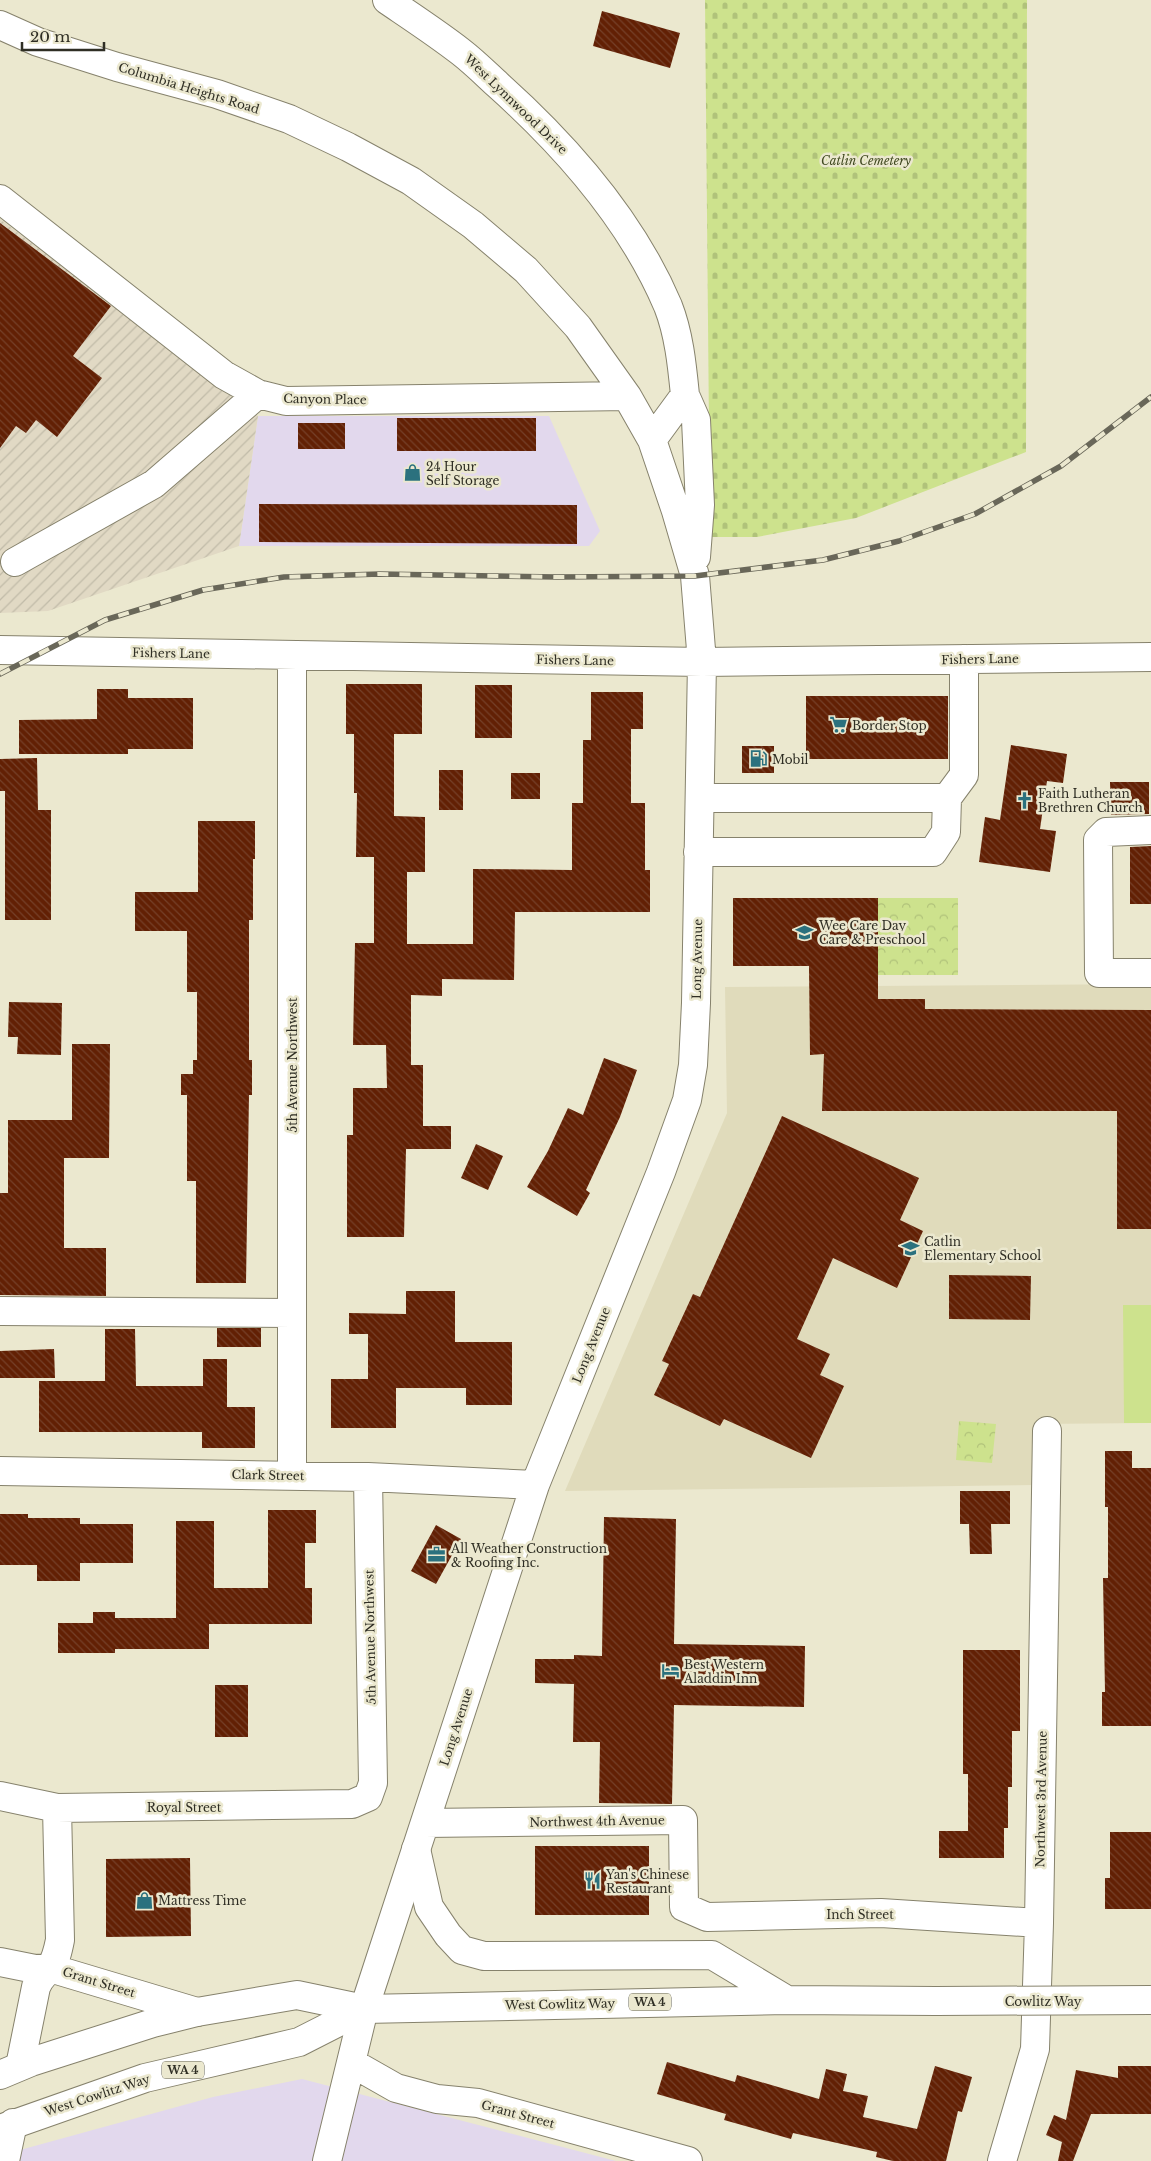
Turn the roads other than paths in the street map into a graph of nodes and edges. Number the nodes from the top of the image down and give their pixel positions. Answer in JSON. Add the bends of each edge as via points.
{"nodes":[{"id":1,"x":387,"y":0,"type":"edge"},
{"id":2,"x":0,"y":25,"type":"edge"},
{"id":3,"x":0,"y":199,"type":"edge"},
{"id":4,"x":258,"y":394,"type":"junction"},
{"id":5,"x":685,"y":395,"type":"junction"},
{"id":6,"x":627,"y":396,"type":"junction"},
{"id":7,"x":652,"y":440,"type":"junction"},
{"id":8,"x":14,"y":562,"type":"dead end"},
{"id":9,"x":694,"y":576,"type":"junction"},
{"id":10,"x":0,"y":650,"type":"edge"},
{"id":11,"x":292,"y":655,"type":"junction"},
{"id":12,"x":1151,"y":657,"type":"edge"},
{"id":13,"x":964,"y":659,"type":"junction"},
{"id":14,"x":702,"y":662,"type":"junction"},
{"id":15,"x":700,"y":798,"type":"junction"},
{"id":16,"x":947,"y":798,"type":"junction"},
{"id":17,"x":1151,"y":830,"type":"edge"},
{"id":18,"x":698,"y":852,"type":"junction"},
{"id":19,"x":1151,"y":973,"type":"edge"},
{"id":20,"x":0,"y":1311,"type":"edge"},
{"id":21,"x":292,"y":1313,"type":"junction"},
{"id":22,"x":1047,"y":1432,"type":"dead end"},
{"id":23,"x":0,"y":1471,"type":"edge"},
{"id":24,"x":292,"y":1476,"type":"junction"},
{"id":25,"x":368,"y":1477,"type":"junction"},
{"id":26,"x":535,"y":1485,"type":"junction"},
{"id":27,"x":0,"y":1796,"type":"edge"},
{"id":28,"x":368,"y":1797,"type":"joint"},
{"id":29,"x":57,"y":1808,"type":"junction"},
{"id":30,"x":425,"y":1823,"type":"junction"},
{"id":31,"x":416,"y":1849,"type":"junction"},
{"id":32,"x":684,"y":1906,"type":"joint"},
{"id":33,"x":1039,"y":1923,"type":"junction"},
{"id":34,"x":0,"y":1962,"type":"edge"},
{"id":35,"x":50,"y":1968,"type":"junction"},
{"id":36,"x":787,"y":2000,"type":"junction"},
{"id":37,"x":1151,"y":2000,"type":"edge"},
{"id":38,"x":936,"y":2001,"type":"joint"},
{"id":39,"x":364,"y":2009,"type":"junction"},
{"id":40,"x":197,"y":2012,"type":"junction"},
{"id":41,"x":352,"y":2063,"type":"junction"},
{"id":42,"x":10,"y":2070,"type":"edge"},
{"id":43,"x":7,"y":2126,"type":"edge"},
{"id":44,"x":675,"y":2159,"type":"edge"},
{"id":45,"x":5,"y":2161,"type":"edge"},
{"id":46,"x":326,"y":2161,"type":"edge"},
{"id":47,"x":1002,"y":2161,"type":"edge"}],
"edges":[{"from":1,"to":5,"type":"street","name":"West Lynnwood Drive","via":[[462,53],[516,101],[563,148],[607,201],[668,306],[680,346]]},
{"from":2,"to":6,"type":"street","name":"Columbia Heights Road","via":[[47,45],[217,94],[289,119],[411,181],[473,225],[526,270],[578,327]]},
{"from":3,"to":4,"type":"street","name":"Canyon Place","via":[[224,375]]},
{"from":4,"to":6,"type":"street","name":"Canyon Place","via":[[286,401]]},
{"from":4,"to":8,"type":"street","via":[[154,484]]},
{"from":5,"to":7,"type":"street"},
{"from":5,"to":9,"type":"street","name":"West Lynnwood Drive","via":[[696,420],[700,505]]},
{"from":6,"to":7,"type":"street","name":"Columbia Heights Road"},
{"from":7,"to":9,"type":"street","name":"Columbia Heights Road"},
{"from":9,"to":14,"type":"street","name":"Columbia Heights Road"},
{"from":10,"to":11,"type":"street","name":"Fishers Lane"},
{"from":11,"to":14,"type":"street","name":"Fishers Lane"},
{"from":11,"to":21,"type":"street","name":"5th Avenue Northwest"},
{"from":12,"to":13,"type":"street","name":"Fishers Lane"},
{"from":13,"to":14,"type":"street","name":"Fishers Lane"},
{"from":13,"to":16,"type":"street","via":[[964,774]]},
{"from":14,"to":15,"type":"street","name":"Long Avenue"},
{"from":15,"to":16,"type":"street"},
{"from":15,"to":18,"type":"street","name":"Long Avenue"},
{"from":16,"to":18,"type":"street","via":[[946,832],[933,852]]},
{"from":17,"to":19,"type":"street","via":[[1106,832],[1098,840],[1098,850],[1099,973]]},
{"from":18,"to":26,"type":"street","name":"Long Avenue","via":[[693,1065],[687,1100]]},
{"from":20,"to":21,"type":"street"},
{"from":21,"to":24,"type":"street","name":"5th Avenue Northwest"},
{"from":22,"to":33,"type":"street","name":"Northwest 3rd Avenue"},
{"from":23,"to":24,"type":"street","name":"Clark Street"},
{"from":24,"to":25,"type":"street","name":"Clark Street"},
{"from":25,"to":26,"type":"street","name":"Clark Street"},
{"from":25,"to":28,"type":"street","name":"5th Avenue Northwest","via":[[373,1784]]},
{"from":26,"to":30,"type":"street","name":"Long Avenue"},
{"from":27,"to":29,"type":"street","name":"Royal Street"},
{"from":28,"to":29,"type":"street","name":"Royal Street","via":[[352,1804]]},
{"from":29,"to":35,"type":"street","via":[[60,1940]]},
{"from":30,"to":31,"type":"street","name":"Long Avenue"},
{"from":30,"to":32,"type":"street","name":"Northwest 4th Avenue","via":[[683,1820]]},
{"from":31,"to":36,"type":"street","via":[[429,1908],[462,1950],[484,1956],[712,1955]]},
{"from":31,"to":39,"type":"street","name":"Long Avenue"},
{"from":32,"to":33,"type":"street","name":"Inch Street","via":[[707,1917],[882,1913]]},
{"from":33,"to":47,"type":"street","name":"Northwest 3rd Avenue","via":[[1034,2049]]},
{"from":34,"to":35,"type":"street","name":"Grant Street","via":[[36,1970]]},
{"from":35,"to":40,"type":"street","name":"Grant Street"},
{"from":35,"to":42,"type":"street","via":[[36,1987]]},
{"from":36,"to":38,"type":"street","name":"West Cowlitz Way","number":"WA 4"},
{"from":36,"to":39,"type":"street","name":"West Cowlitz Way","number":"WA 4"},
{"from":37,"to":38,"type":"street","name":"Cowlitz Way","number":"WA 4","bridge":true},
{"from":39,"to":40,"type":"street","name":"West Cowlitz Way","number":"WA 4","via":[[297,1994]]},
{"from":39,"to":41,"type":"street"},
{"from":39,"to":43,"type":"street","name":"West Cowlitz Way","number":"WA 4","via":[[299,2042],[145,2078]]},
{"from":40,"to":42,"type":"street","name":"West Cowlitz Way","number":"WA 4","via":[[153,2023]]},
{"from":41,"to":44,"type":"street","name":"Grant Street","via":[[396,2088],[437,2099],[478,2103]]},
{"from":41,"to":46,"type":"street"},
{"from":43,"to":45,"type":"street"}]}
